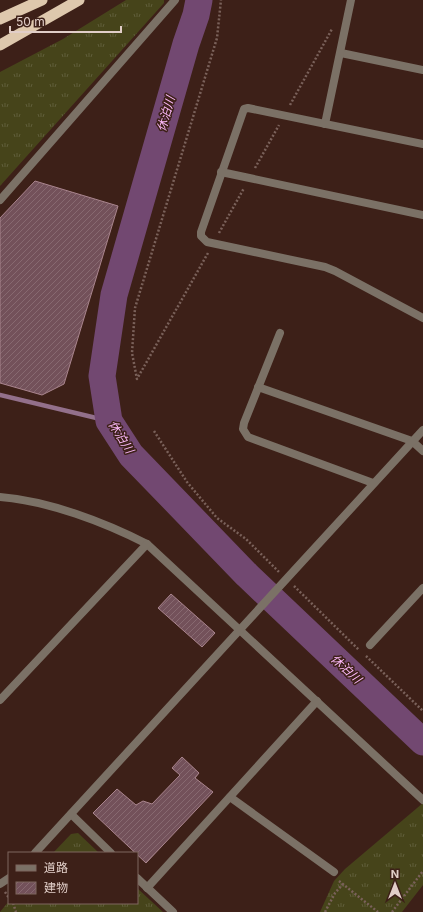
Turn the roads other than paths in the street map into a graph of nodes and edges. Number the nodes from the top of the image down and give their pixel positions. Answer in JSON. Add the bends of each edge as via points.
{"nodes":[{"id":1,"x":42,"y":0,"type":"edge"},
{"id":2,"x":80,"y":0,"type":"edge"},
{"id":3,"x":175,"y":0,"type":"edge"},
{"id":4,"x":351,"y":0,"type":"edge"},
{"id":5,"x":0,"y":20,"type":"edge"},
{"id":6,"x":0,"y":45,"type":"edge"},
{"id":7,"x":341,"y":53,"type":"junction"},
{"id":8,"x":423,"y":70,"type":"edge"},
{"id":9,"x":325,"y":124,"type":"junction"},
{"id":10,"x":423,"y":144,"type":"edge"},
{"id":11,"x":221,"y":172,"type":"junction"},
{"id":12,"x":0,"y":200,"type":"edge"},
{"id":13,"x":423,"y":215,"type":"edge"},
{"id":14,"x":423,"y":318,"type":"edge"},
{"id":15,"x":280,"y":333,"type":"dead end"},
{"id":16,"x":258,"y":387,"type":"junction"},
{"id":17,"x":423,"y":430,"type":"edge"},
{"id":18,"x":412,"y":442,"type":"junction"},
{"id":19,"x":423,"y":451,"type":"edge"},
{"id":20,"x":373,"y":483,"type":"junction"},
{"id":21,"x":0,"y":497,"type":"edge"},
{"id":22,"x":147,"y":544,"type":"junction"},
{"id":23,"x":423,"y":588,"type":"edge"},
{"id":24,"x":240,"y":629,"type":"junction"},
{"id":25,"x":370,"y":645,"type":"dead end"},
{"id":26,"x":0,"y":700,"type":"edge"},
{"id":27,"x":317,"y":701,"type":"junction"},
{"id":28,"x":230,"y":798,"type":"junction"},
{"id":29,"x":423,"y":800,"type":"edge"},
{"id":30,"x":71,"y":814,"type":"junction"},
{"id":31,"x":35,"y":852,"type":"edge"},
{"id":32,"x":110,"y":852,"type":"edge"},
{"id":33,"x":334,"y":872,"type":"road end"},
{"id":34,"x":138,"y":879,"type":"edge"},
{"id":35,"x":148,"y":888,"type":"junction"},
{"id":36,"x":173,"y":912,"type":"edge"}],
"edges":[{"from":1,"to":5,"type":"highway"},
{"from":2,"to":6,"type":"highway"},
{"from":3,"to":12,"type":"street"},
{"from":4,"to":7,"type":"street"},
{"from":7,"to":8,"type":"street"},
{"from":7,"to":9,"type":"street"},
{"from":9,"to":10,"type":"street"},
{"from":9,"to":11,"type":"street","via":[[244,109]]},
{"from":11,"to":13,"type":"street"},
{"from":11,"to":14,"type":"street","via":[[201,232],[201,236],[207,242],[325,267]]},
{"from":15,"to":16,"type":"street"},
{"from":16,"to":18,"type":"street"},
{"from":16,"to":20,"type":"street","via":[[244,422],[243,429],[248,436]]},
{"from":17,"to":18,"type":"street"},
{"from":18,"to":19,"type":"street"},
{"from":18,"to":20,"type":"street"},
{"from":20,"to":24,"type":"street"},
{"from":21,"to":22,"type":"street","via":[[50,507],[117,529]]},
{"from":22,"to":24,"type":"street"},
{"from":22,"to":26,"type":"street"},
{"from":23,"to":25,"type":"street"},
{"from":24,"to":27,"type":"street"},
{"from":24,"to":30,"type":"street"},
{"from":27,"to":28,"type":"street"},
{"from":27,"to":29,"type":"street"},
{"from":28,"to":33,"type":"street"},
{"from":28,"to":35,"type":"street"},
{"from":30,"to":31,"type":"street"},
{"from":30,"to":32,"type":"street"},
{"from":34,"to":35,"type":"street"},
{"from":35,"to":36,"type":"street"}]}
